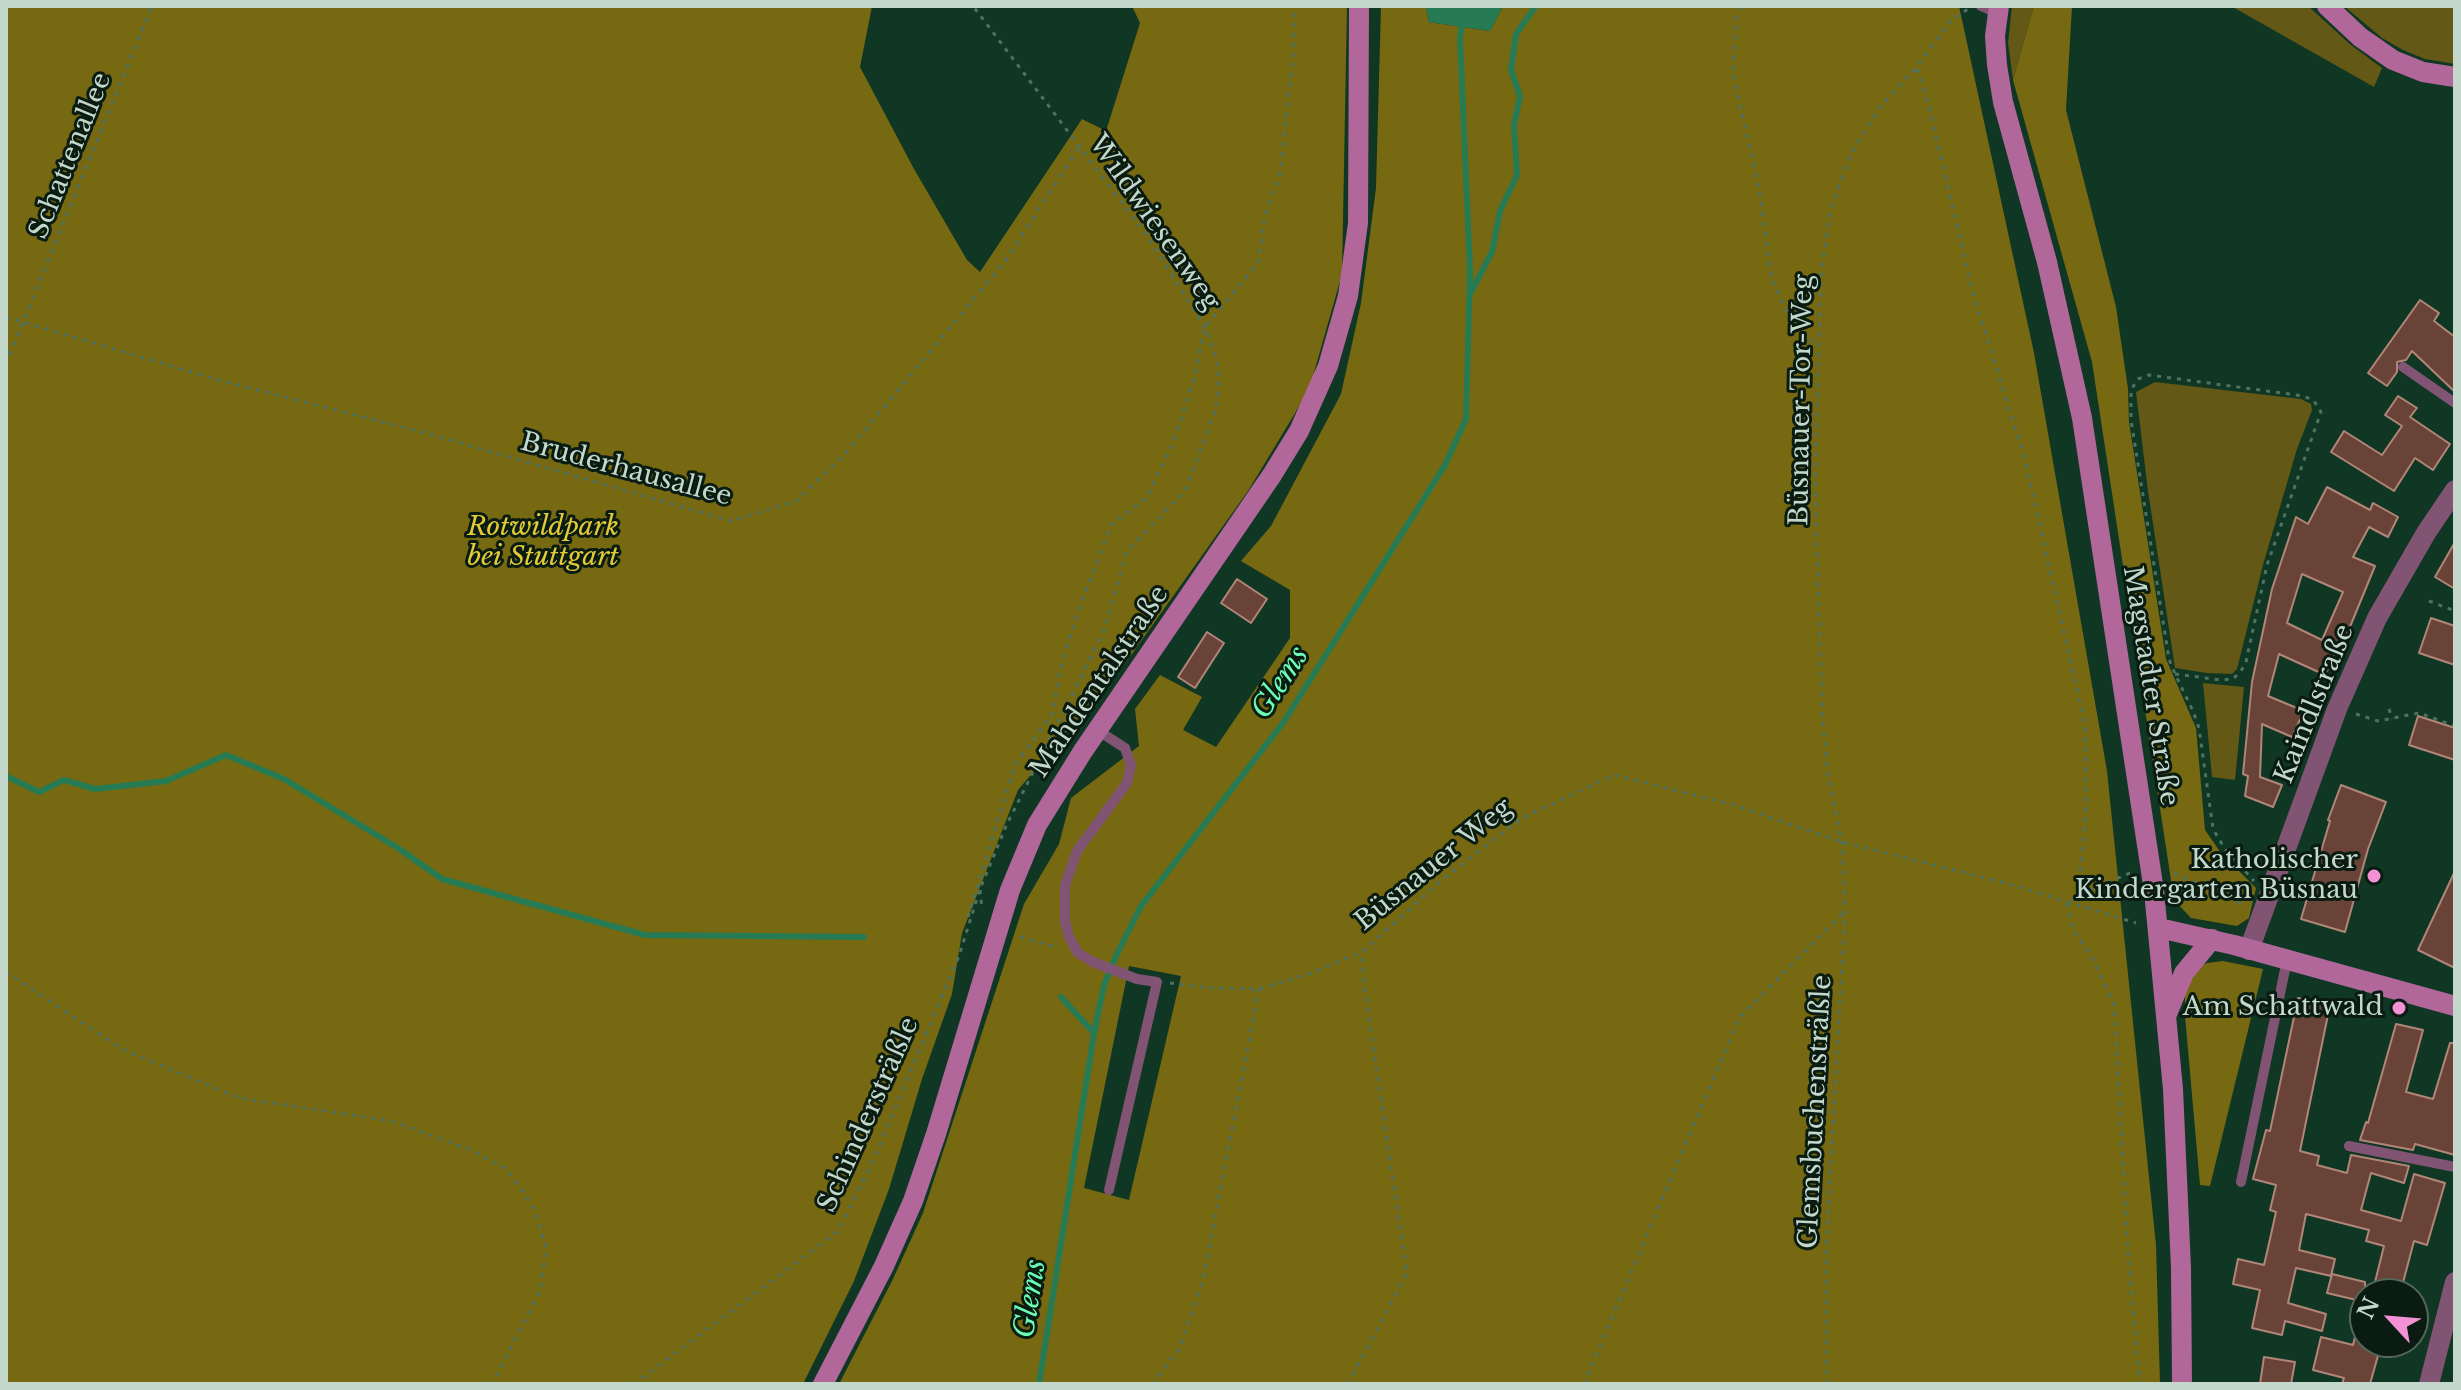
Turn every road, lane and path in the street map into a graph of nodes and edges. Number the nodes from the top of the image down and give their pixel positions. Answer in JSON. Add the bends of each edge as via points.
{"nodes":[{"id":1,"x":152,"y":6,"type":"edge"},
{"id":2,"x":973,"y":6,"type":"edge"},
{"id":3,"x":1295,"y":6,"type":"edge"},
{"id":4,"x":1359,"y":6,"type":"edge"},
{"id":5,"x":1740,"y":6,"type":"edge"},
{"id":6,"x":1972,"y":6,"type":"edge"},
{"id":7,"x":2327,"y":6,"type":"edge"},
{"id":8,"x":1992,"y":8,"type":"edge"},
{"id":9,"x":1916,"y":68,"type":"junction"},
{"id":10,"x":2455,"y":77,"type":"edge"},
{"id":11,"x":1080,"y":146,"type":"junction"},
{"id":12,"x":6,"y":317,"type":"edge"},
{"id":13,"x":23,"y":322,"type":"junction"},
{"id":14,"x":1205,"y":327,"type":"junction"},
{"id":15,"x":1817,"y":346,"type":"junction"},
{"id":16,"x":6,"y":364,"type":"edge"},
{"id":17,"x":2403,"y":367,"type":"dead end"},
{"id":18,"x":2455,"y":403,"type":"edge"},
{"id":19,"x":2455,"y":490,"type":"edge"},
{"id":20,"x":2429,"y":601,"type":"dead end"},
{"id":21,"x":2455,"y":611,"type":"edge"},
{"id":22,"x":2175,"y":674,"type":"junction"},
{"id":23,"x":2337,"y":709,"type":"junction"},
{"id":24,"x":2389,"y":709,"type":"dead end"},
{"id":25,"x":2392,"y":719,"type":"junction"},
{"id":26,"x":2455,"y":726,"type":"edge"},
{"id":27,"x":1097,"y":730,"type":"junction"},
{"id":28,"x":1842,"y":842,"type":"junction"},
{"id":29,"x":2130,"y":873,"type":"dead end"},
{"id":30,"x":2174,"y":873,"type":"dead end"},
{"id":31,"x":980,"y":889,"type":"junction"},
{"id":32,"x":2078,"y":895,"type":"junction"},
{"id":33,"x":2269,"y":897,"type":"junction"},
{"id":34,"x":2067,"y":904,"type":"junction"},
{"id":35,"x":2245,"y":905,"type":"dead end"},
{"id":36,"x":1845,"y":911,"type":"junction"},
{"id":37,"x":980,"y":919,"type":"dead end"},
{"id":38,"x":2159,"y":928,"type":"junction"},
{"id":39,"x":1020,"y":937,"type":"dead end"},
{"id":40,"x":2212,"y":939,"type":"junction"},
{"id":41,"x":2249,"y":950,"type":"junction"},
{"id":42,"x":1362,"y":952,"type":"junction"},
{"id":43,"x":1078,"y":953,"type":"junction"},
{"id":44,"x":959,"y":956,"type":"junction"},
{"id":45,"x":2287,"y":960,"type":"junction"},
{"id":46,"x":6,"y":972,"type":"edge"},
{"id":47,"x":1157,"y":982,"type":"junction"},
{"id":48,"x":1259,"y":989,"type":"junction"},
{"id":49,"x":2455,"y":1006,"type":"edge"},
{"id":50,"x":2166,"y":1017,"type":"junction"},
{"id":51,"x":2349,"y":1146,"type":"dead end"},
{"id":52,"x":2455,"y":1167,"type":"edge"},
{"id":53,"x":2241,"y":1182,"type":"dead end"},
{"id":54,"x":1109,"y":1190,"type":"dead end"},
{"id":55,"x":2455,"y":1282,"type":"edge"},
{"id":56,"x":492,"y":1384,"type":"edge"},
{"id":57,"x":634,"y":1384,"type":"edge"},
{"id":58,"x":823,"y":1384,"type":"edge"},
{"id":59,"x":1152,"y":1384,"type":"edge"},
{"id":60,"x":1348,"y":1384,"type":"edge"},
{"id":61,"x":1584,"y":1384,"type":"edge"},
{"id":62,"x":1827,"y":1384,"type":"edge"},
{"id":63,"x":2140,"y":1384,"type":"edge"},
{"id":64,"x":2182,"y":1384,"type":"edge"},
{"id":65,"x":2429,"y":1384,"type":"edge"}],
"edges":[{"from":1,"to":13,"type":"path","name":"Schattenallee"},
{"from":2,"to":11,"type":"path","name":"Wildwiesenweg"},
{"from":3,"to":14,"type":"path","via":[[1280,174],[1265,215],[1258,263]]},
{"from":4,"to":27,"type":"main road","name":"Mahdentalstraße","via":[[1358,223],[1348,296],[1328,366],[1272,475]]},
{"from":5,"to":15,"type":"path","via":[[1733,73],[1772,279],[1787,314]]},
{"from":6,"to":9,"type":"path","name":"Büsnauer-Tor-Weg","via":[[1950,21]]},
{"from":7,"to":10,"type":"main road","via":[[2393,60]]},
{"from":8,"to":38,"type":"main road","name":"Magstadter Straße","via":[[2003,102],[2051,277],[2082,418]]},
{"from":9,"to":15,"type":"path","name":"Büsnauer-Tor-Weg","via":[[1880,107],[1851,154],[1831,208]]},
{"from":9,"to":32,"type":"path","via":[[1974,297],[2024,456],[2085,725],[2086,809]]},
{"from":11,"to":13,"type":"path","name":"Bruderhausallee","via":[[1006,260],[845,454],[796,501],[731,521]]},
{"from":11,"to":14,"type":"path","name":"Wildwiesenweg","via":[[1148,237]]},
{"from":12,"to":13,"type":"path","name":"Bruderhausallee"},
{"from":13,"to":16,"type":"path","name":"Schattenallee"},
{"from":14,"to":31,"type":"path","name":"Wildwiesenweg","via":[[1216,356],[1216,409],[1185,491],[1127,551],[1104,631]]},
{"from":14,"to":44,"type":"path","via":[[1172,446],[1146,498],[1111,525],[1076,617],[1053,713],[1015,765]]},
{"from":15,"to":28,"type":"path","name":"Büsnauer-Tor-Weg","via":[[1822,713]]},
{"from":17,"to":18,"type":"lane"},
{"from":19,"to":23,"type":"street","name":"Kaindlstraße","via":[[2377,618]]},
{"from":20,"to":21,"type":"path"},
{"from":22,"to":22,"type":"path","via":[[2131,420],[2131,390],[2149,375],[2304,396],[2321,412],[2267,565],[2246,662],[2233,679]]},
{"from":22,"to":33,"type":"path","via":[[2199,728],[2213,829]]},
{"from":23,"to":25,"type":"path","via":[[2378,721]]},
{"from":23,"to":33,"type":"street","name":"Kaindlstraße"},
{"from":24,"to":25,"type":"path"},
{"from":25,"to":26,"type":"path","via":[[2419,713]]},
{"from":27,"to":43,"type":"lane","via":[[1125,748],[1131,765],[1127,783],[1077,851],[1065,885],[1065,921]]},
{"from":27,"to":58,"type":"main road","name":"Mahdentalstraße","via":[[1023,857],[913,1201]]},
{"from":28,"to":34,"type":"path","name":"Büsnauer Weg","via":[[2010,884]]},
{"from":28,"to":36,"type":"path","name":"Glemsbuchensträßle"},
{"from":28,"to":42,"type":"path","name":"Büsnauer Weg","via":[[1734,805],[1614,775],[1520,819]]},
{"from":29,"to":32,"type":"path"},
{"from":30,"to":35,"type":"path"},
{"from":31,"to":37,"type":"path"},
{"from":31,"to":44,"type":"path","name":"Wildwiesenweg"},
{"from":32,"to":34,"type":"path"},
{"from":33,"to":41,"type":"street","name":"Kaindlstraße"},
{"from":34,"to":38,"type":"path","name":"Büsnauer Weg"},
{"from":34,"to":63,"type":"path","via":[[2073,930],[2114,1004]]},
{"from":36,"to":61,"type":"path","via":[[1739,1018]]},
{"from":36,"to":62,"type":"path","name":"Glemsbuchensträßle","via":[[1826,1251]]},
{"from":38,"to":40,"type":"main road"},
{"from":38,"to":50,"type":"main road","name":"Magstadter Straße"},
{"from":39,"to":43,"type":"path"},
{"from":40,"to":41,"type":"main road"},
{"from":40,"to":50,"type":"main road","via":[[2184,973]]},
{"from":41,"to":45,"type":"main road"},
{"from":42,"to":48,"type":"path","name":"Büsnauer Weg"},
{"from":42,"to":60,"type":"path","via":[[1407,1273]]},
{"from":43,"to":47,"type":"lane","via":[[1137,979]]},
{"from":44,"to":57,"type":"path","name":"Schindersträßle","via":[[871,1166],[837,1232]]},
{"from":45,"to":49,"type":"main road"},
{"from":45,"to":53,"type":"lane"},
{"from":46,"to":56,"type":"path","via":[[122,1049],[239,1098],[391,1121],[507,1169],[535,1210],[546,1248],[540,1291]]},
{"from":47,"to":48,"type":"path","name":"Büsnauer Weg"},
{"from":47,"to":54,"type":"lane"},
{"from":48,"to":59,"type":"path","via":[[1203,1279],[1179,1349]]},
{"from":50,"to":64,"type":"main road","name":"Magstadter Straße"},
{"from":51,"to":52,"type":"lane"},
{"from":55,"to":65,"type":"street"}]}
